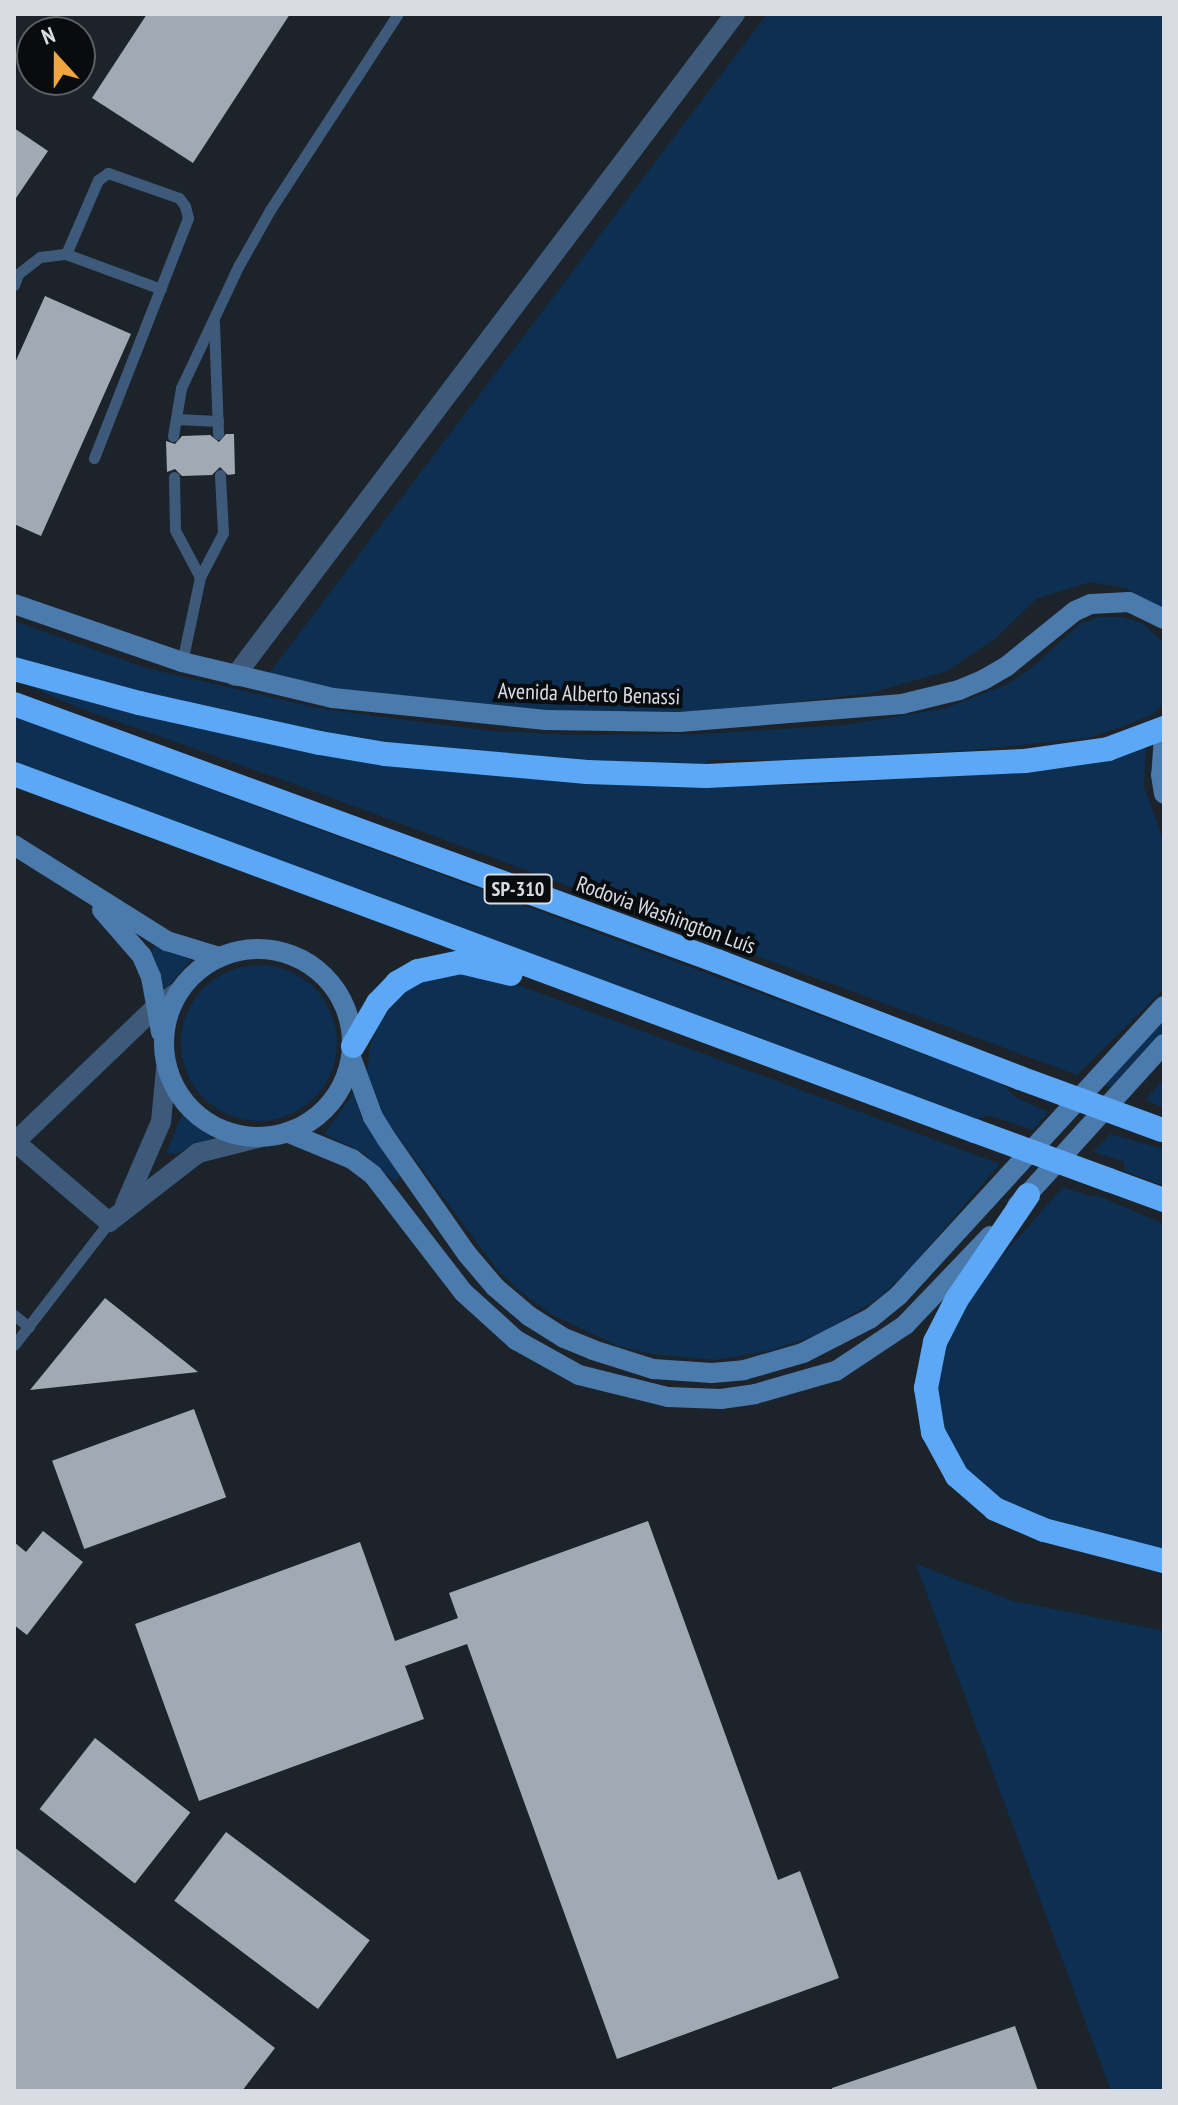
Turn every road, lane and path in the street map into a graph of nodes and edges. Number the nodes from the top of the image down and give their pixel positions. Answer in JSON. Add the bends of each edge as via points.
{"nodes":[{"id":1,"x":398,"y":14,"type":"edge"},
{"id":2,"x":735,"y":14,"type":"edge"},
{"id":3,"x":66,"y":254,"type":"junction"},
{"id":4,"x":14,"y":285,"type":"edge"},
{"id":5,"x":161,"y":289,"type":"junction"},
{"id":6,"x":214,"y":322,"type":"junction"},
{"id":7,"x":176,"y":419,"type":"junction"},
{"id":8,"x":173,"y":436,"type":"dead end"},
{"id":9,"x":94,"y":458,"type":"dead end"},
{"id":10,"x":220,"y":475,"type":"dead end"},
{"id":11,"x":174,"y":477,"type":"dead end"},
{"id":12,"x":200,"y":577,"type":"junction"},
{"id":13,"x":14,"y":604,"type":"edge"},
{"id":14,"x":1155,"y":614,"type":"edge"},
{"id":15,"x":1164,"y":627,"type":"edge"},
{"id":16,"x":182,"y":662,"type":"junction"},
{"id":17,"x":14,"y":669,"type":"edge"},
{"id":18,"x":235,"y":676,"type":"junction"},
{"id":19,"x":14,"y":704,"type":"edge"},
{"id":20,"x":1164,"y":728,"type":"edge"},
{"id":21,"x":1164,"y":736,"type":"edge"},
{"id":22,"x":14,"y":774,"type":"edge"},
{"id":23,"x":1164,"y":794,"type":"edge"},
{"id":24,"x":14,"y":845,"type":"edge"},
{"id":25,"x":70,"y":880,"type":"junction"},
{"id":26,"x":219,"y":957,"type":"junction"},
{"id":27,"x":178,"y":992,"type":"junction"},
{"id":28,"x":1164,"y":1006,"type":"edge"},
{"id":29,"x":156,"y":1007,"type":"junction"},
{"id":30,"x":666,"y":1017,"type":"junction"},
{"id":31,"x":163,"y":1040,"type":"junction"},
{"id":32,"x":1164,"y":1044,"type":"edge"},
{"id":33,"x":352,"y":1053,"type":"junction"},
{"id":34,"x":166,"y":1069,"type":"junction"},
{"id":35,"x":1163,"y":1130,"type":"edge"},
{"id":36,"x":289,"y":1133,"type":"junction"},
{"id":37,"x":258,"y":1138,"type":"junction"},
{"id":38,"x":14,"y":1142,"type":"edge"},
{"id":39,"x":1028,"y":1195,"type":"junction"},
{"id":40,"x":1164,"y":1200,"type":"edge"},
{"id":41,"x":115,"y":1218,"type":"junction"},
{"id":42,"x":14,"y":1315,"type":"edge"},
{"id":43,"x":29,"y":1327,"type":"junction"},
{"id":44,"x":14,"y":1345,"type":"edge"},
{"id":45,"x":1164,"y":1561,"type":"edge"}],
"edges":[{"from":1,"to":6,"type":"lane","via":[[270,210]]},
{"from":2,"to":18,"type":"street"},
{"from":3,"to":4,"type":"lane","via":[[40,257],[18,274]]},
{"from":3,"to":5,"type":"lane"},
{"from":3,"to":5,"type":"lane","via":[[98,180],[108,173],[121,175],[179,198],[185,206],[188,218]]},
{"from":5,"to":9,"type":"lane"},
{"from":6,"to":7,"type":"lane","via":[[181,388]]},
{"from":6,"to":7,"type":"lane","via":[[218,428]]},
{"from":7,"to":8,"type":"lane"},
{"from":10,"to":12,"type":"lane","via":[[223,533]]},
{"from":11,"to":12,"type":"lane","via":[[175,530]]},
{"from":12,"to":16,"type":"lane"},
{"from":13,"to":16,"type":"main road","name":"Avenida Alberto Benassi"},
{"from":14,"to":15,"type":"main road","name":"Avenida Alberto Benassi"},
{"from":14,"to":18,"type":"main road","name":"Avenida Alberto Benassi","via":[[1129,602],[1091,604],[1007,666],[959,690],[902,704],[818,713],[679,722],[546,720],[333,698]]},
{"from":16,"to":18,"type":"main road","name":"Avenida Alberto Benassi"},
{"from":17,"to":20,"type":"highway","via":[[320,743],[587,772],[706,776],[985,764],[1108,749]]},
{"from":19,"to":35,"type":"highway","name":"Rodovia Washington Luís","number":"SP-310","bridge":true},
{"from":21,"to":23,"type":"main road"},
{"from":22,"to":30,"type":"highway"},
{"from":24,"to":25,"type":"main road"},
{"from":25,"to":26,"type":"main road","via":[[167,941]]},
{"from":25,"to":29,"type":"main road","via":[[121,928],[142,956]]},
{"from":26,"to":27,"type":"main road","via":[[196,971]]},
{"from":26,"to":33,"type":"main road","via":[[273,949],[322,973],[350,1019]]},
{"from":27,"to":29,"type":"street"},
{"from":27,"to":31,"type":"main road"},
{"from":28,"to":33,"type":"main road","via":[[899,1295],[871,1318],[803,1353],[712,1373],[653,1369],[593,1350],[564,1338],[506,1297],[467,1254],[386,1138],[373,1117]]},
{"from":29,"to":31,"type":"main road"},
{"from":29,"to":38,"type":"street"},
{"from":30,"to":33,"type":"highway","via":[[491,968],[440,964],[397,983],[378,1003]]},
{"from":30,"to":40,"type":"highway","bridge":true},
{"from":31,"to":34,"type":"main road"},
{"from":32,"to":39,"type":"main road"},
{"from":33,"to":36,"type":"main road","via":[[344,1084],[330,1105]]},
{"from":34,"to":37,"type":"main road","via":[[179,1097],[200,1119],[228,1134]]},
{"from":34,"to":41,"type":"street","via":[[161,1122]]},
{"from":36,"to":37,"type":"main road"},
{"from":36,"to":39,"type":"main road","via":[[352,1159],[373,1175],[463,1292],[516,1340],[579,1375],[668,1397],[755,1394],[811,1381],[858,1359],[928,1305]]},
{"from":37,"to":41,"type":"street","via":[[198,1153]]},
{"from":38,"to":41,"type":"street"},
{"from":39,"to":45,"type":"highway","via":[[957,1299],[935,1342],[926,1388],[933,1432],[957,1476],[995,1509],[1044,1530]]},
{"from":41,"to":43,"type":"lane"},
{"from":42,"to":43,"type":"lane"},
{"from":43,"to":44,"type":"lane"}]}
